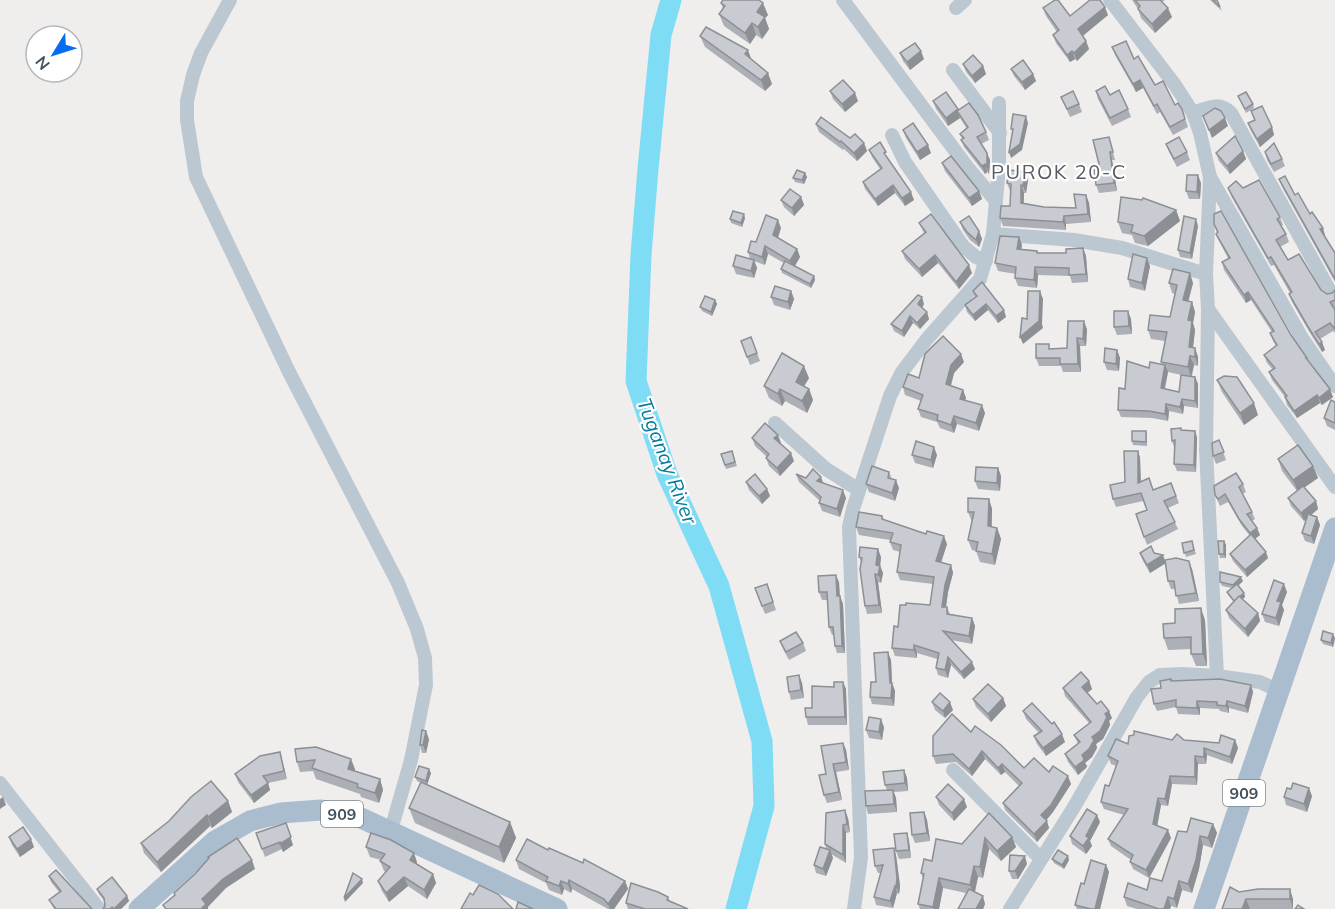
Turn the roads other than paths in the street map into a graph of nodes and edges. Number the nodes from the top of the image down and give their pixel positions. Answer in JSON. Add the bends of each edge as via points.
{"nodes":[{"id":1,"x":230,"y":0,"type":"edge"},
{"id":2,"x":843,"y":0,"type":"edge"},
{"id":3,"x":1110,"y":0,"type":"edge"},
{"id":4,"x":953,"y":70,"type":"dead end"},
{"id":5,"x":999,"y":103,"type":"dead end"},
{"id":6,"x":1193,"y":113,"type":"junction"},
{"id":7,"x":1000,"y":133,"type":"junction"},
{"id":8,"x":892,"y":135,"type":"dead end"},
{"id":9,"x":1210,"y":177,"type":"junction"},
{"id":10,"x":996,"y":201,"type":"junction"},
{"id":11,"x":993,"y":234,"type":"junction"},
{"id":12,"x":986,"y":261,"type":"junction"},
{"id":13,"x":1206,"y":274,"type":"junction"},
{"id":14,"x":1331,"y":293,"type":"edge"},
{"id":15,"x":1208,"y":309,"type":"junction"},
{"id":16,"x":1335,"y":386,"type":"edge"},
{"id":17,"x":774,"y":423,"type":"dead end"},
{"id":18,"x":1335,"y":487,"type":"edge"},
{"id":19,"x":859,"y":490,"type":"junction"},
{"id":20,"x":1335,"y":528,"type":"edge"},
{"id":21,"x":1217,"y":676,"type":"junction"},
{"id":22,"x":1279,"y":691,"type":"junction"},
{"id":23,"x":953,"y":770,"type":"dead end"},
{"id":24,"x":0,"y":783,"type":"edge"},
{"id":25,"x":391,"y":830,"type":"junction"},
{"id":26,"x":1041,"y":859,"type":"junction"},
{"id":27,"x":99,"y":909,"type":"edge"},
{"id":28,"x":139,"y":909,"type":"edge"},
{"id":29,"x":557,"y":909,"type":"edge"},
{"id":30,"x":854,"y":909,"type":"edge"},
{"id":31,"x":1010,"y":909,"type":"edge"},
{"id":32,"x":1204,"y":909,"type":"edge"}],
"edges":[{"from":1,"to":25,"type":"street","via":[[201,53],[187,101],[196,177],[289,372],[398,583],[417,629],[425,658],[426,685]]},
{"from":2,"to":10,"type":"street"},
{"from":3,"to":6,"type":"street"},
{"from":4,"to":7,"type":"street"},
{"from":5,"to":7,"type":"street"},
{"from":6,"to":9,"type":"street"},
{"from":6,"to":14,"type":"street","via":[[1215,105],[1231,113]]},
{"from":7,"to":10,"type":"street"},
{"from":8,"to":12,"type":"street","via":[[905,162],[956,237],[976,257]]},
{"from":9,"to":13,"type":"street"},
{"from":9,"to":16,"type":"street","via":[[1302,338]]},
{"from":10,"to":11,"type":"street"},
{"from":11,"to":12,"type":"street"},
{"from":11,"to":13,"type":"street","via":[[1122,248]]},
{"from":12,"to":19,"type":"street","via":[[980,279],[903,372],[890,396]]},
{"from":13,"to":15,"type":"street"},
{"from":15,"to":18,"type":"street"},
{"from":15,"to":21,"type":"street","via":[[1206,449]]},
{"from":17,"to":19,"type":"street","via":[[826,469]]},
{"from":19,"to":30,"type":"street","via":[[849,527],[861,857]]},
{"from":20,"to":22,"type":"main road","number":"909"},
{"from":21,"to":22,"type":"street","via":[[1260,682]]},
{"from":21,"to":26,"type":"street","via":[[1160,675],[1149,682]]},
{"from":22,"to":32,"type":"main road","number":"909"},
{"from":23,"to":26,"type":"street"},
{"from":24,"to":27,"type":"street"},
{"from":25,"to":28,"type":"main road","number":"909","via":[[361,818],[321,810],[281,813],[250,821],[215,841]]},
{"from":25,"to":29,"type":"main road","number":"909"},
{"from":26,"to":31,"type":"street"}]}
